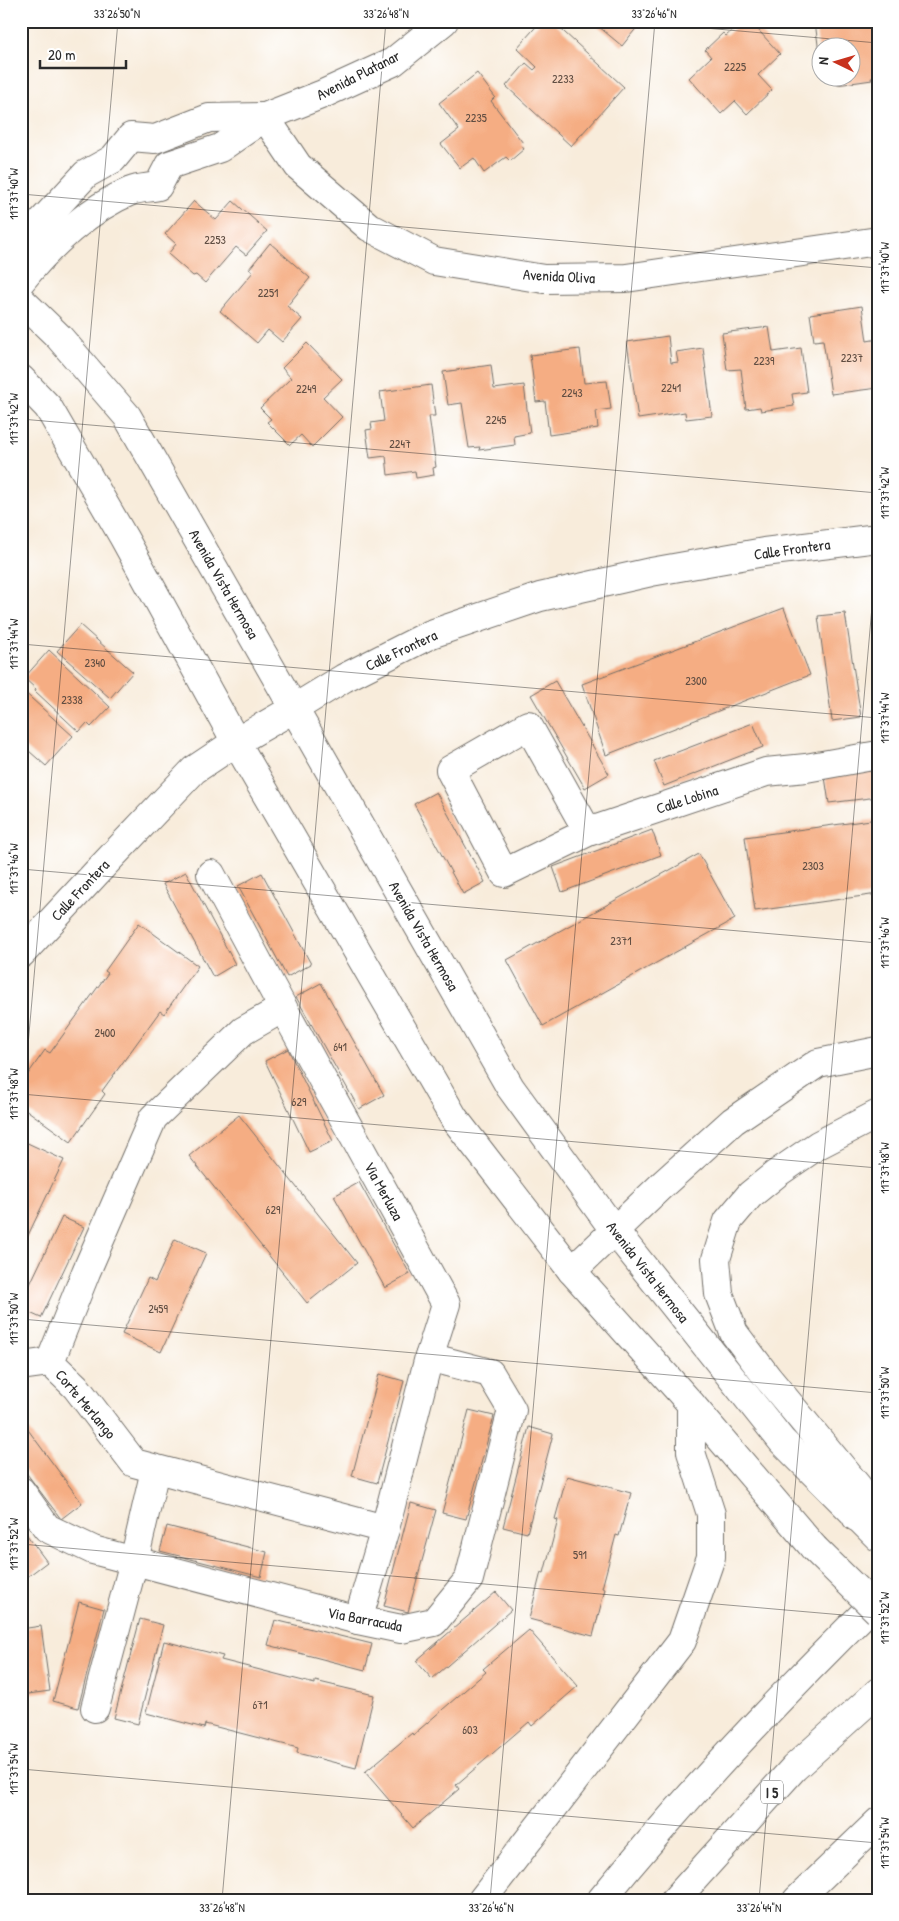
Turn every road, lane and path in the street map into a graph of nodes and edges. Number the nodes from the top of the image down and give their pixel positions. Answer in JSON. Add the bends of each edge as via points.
{"nodes":[{"id":1,"x":444,"y":21,"type":"edge"},
{"id":2,"x":265,"y":117,"type":"junction"},
{"id":3,"x":156,"y":139,"type":"junction"},
{"id":4,"x":113,"y":160,"type":"junction"},
{"id":5,"x":169,"y":165,"type":"junction"},
{"id":6,"x":133,"y":190,"type":"junction"},
{"id":7,"x":878,"y":241,"type":"edge"},
{"id":8,"x":21,"y":244,"type":"edge"},
{"id":9,"x":21,"y":281,"type":"edge"},
{"id":10,"x":21,"y":300,"type":"edge"},
{"id":11,"x":21,"y":379,"type":"edge"},
{"id":12,"x":878,"y":538,"type":"edge"},
{"id":13,"x":296,"y":708,"type":"junction"},
{"id":14,"x":236,"y":742,"type":"junction"},
{"id":15,"x":878,"y":755,"type":"edge"},
{"id":16,"x":588,"y":832,"type":"junction"},
{"id":17,"x":212,"y":874,"type":"dead end"},
{"id":18,"x":21,"y":954,"type":"edge"},
{"id":19,"x":283,"y":1008,"type":"junction"},
{"id":20,"x":878,"y":1051,"type":"edge"},
{"id":21,"x":878,"y":1114,"type":"edge"},
{"id":22,"x":614,"y":1230,"type":"junction"},
{"id":23,"x":572,"y":1270,"type":"junction"},
{"id":24,"x":429,"y":1357,"type":"junction"},
{"id":25,"x":50,"y":1362,"type":"junction"},
{"id":26,"x":21,"y":1366,"type":"edge"},
{"id":27,"x":691,"y":1404,"type":"junction"},
{"id":28,"x":155,"y":1470,"type":"junction"},
{"id":29,"x":21,"y":1491,"type":"edge"},
{"id":30,"x":856,"y":1517,"type":"junction"},
{"id":31,"x":385,"y":1529,"type":"junction"},
{"id":32,"x":878,"y":1537,"type":"edge"},
{"id":33,"x":134,"y":1561,"type":"junction"},
{"id":34,"x":878,"y":1600,"type":"edge"},
{"id":35,"x":878,"y":1611,"type":"edge"},
{"id":36,"x":358,"y":1620,"type":"junction"},
{"id":37,"x":878,"y":1692,"type":"edge"},
{"id":38,"x":95,"y":1708,"type":"dead end"},
{"id":39,"x":878,"y":1822,"type":"edge"},
{"id":40,"x":482,"y":1900,"type":"edge"},
{"id":41,"x":601,"y":1900,"type":"edge"},
{"id":42,"x":675,"y":1900,"type":"edge"},
{"id":43,"x":797,"y":1900,"type":"edge"}],
"edges":[{"from":1,"to":2,"type":"main road","name":"Avenida Platanar","via":[[393,62]]},
{"from":2,"to":3,"type":"main road","name":"Avenida Platanar","via":[[209,118]]},
{"from":2,"to":5,"type":"main road","name":"Avenida Platanar","via":[[220,148]]},
{"from":2,"to":7,"type":"main road","name":"Avenida Oliva","via":[[298,166],[312,178],[370,227],[434,261],[544,279],[626,278]]},
{"from":3,"to":4,"type":"main road","name":"Avenida Platanar","via":[[130,137]]},
{"from":3,"to":5,"type":"main road"},
{"from":4,"to":6,"type":"main road"},
{"from":4,"to":8,"type":"main road","name":"Avenida Platanar","via":[[86,174]]},
{"from":5,"to":6,"type":"main road","via":[[158,186]]},
{"from":6,"to":9,"type":"main road","via":[[110,201],[66,233]]},
{"from":10,"to":13,"type":"main road","name":"Avenida Vista Hermosa","via":[[59,337],[127,416]]},
{"from":11,"to":14,"type":"main road","via":[[48,406]]},
{"from":12,"to":13,"type":"main road","name":"Calle Frontera","via":[[764,552],[652,572],[540,598],[432,634],[344,678]]},
{"from":13,"to":14,"type":"main road","name":"Calle Frontera"},
{"from":13,"to":22,"type":"main road","name":"Avenida Vista Hermosa","via":[[510,1087]]},
{"from":14,"to":18,"type":"main road","name":"Calle Frontera","via":[[194,770]]},
{"from":14,"to":23,"type":"main road","via":[[454,1118]]},
{"from":15,"to":16,"type":"main road","name":"Calle Lobina","via":[[766,772]]},
{"from":16,"to":16,"type":"main road","name":"Calle Lobina","via":[[504,873],[450,770],[528,725]]},
{"from":17,"to":19,"type":"main road","name":"Via Merluza"},
{"from":19,"to":24,"type":"main road","name":"Via Merluza","via":[[446,1304]]},
{"from":19,"to":25,"type":"main road","name":"Corte Merlango","via":[[243,1032],[153,1118]]},
{"from":20,"to":22,"type":"main road","via":[[818,1063],[733,1121]]},
{"from":21,"to":30,"type":"main road","via":[[818,1145],[750,1195],[728,1221],[716,1259],[719,1294],[734,1333],[858,1487],[863,1502]]},
{"from":22,"to":23,"type":"main road"},
{"from":22,"to":30,"type":"main road","name":"Avenida Vista Hermosa","via":[[782,1441]]},
{"from":23,"to":27,"type":"main road"},
{"from":24,"to":31,"type":"main road","name":"Via Merluza"},
{"from":24,"to":36,"type":"main road","name":"Via Barracuda","via":[[490,1373],[512,1410],[469,1579],[434,1622],[401,1629]]},
{"from":25,"to":26,"type":"main road"},
{"from":25,"to":28,"type":"main road","name":"Corte Merlango","via":[[76,1388],[134,1463]]},
{"from":27,"to":35,"type":"main road","bridge":true,"via":[[814,1548]]},
{"from":27,"to":40,"type":"main road","via":[[691,1452],[711,1514],[711,1557],[682,1641]]},
{"from":28,"to":31,"type":"main road","name":"Corte Merlango"},
{"from":28,"to":33,"type":"main road"},
{"from":29,"to":33,"type":"main road","name":"Via Barracuda","via":[[47,1528],[93,1550]]},
{"from":30,"to":32,"type":"main road","name":"Avenida Vista Hermosa"},
{"from":31,"to":36,"type":"main road"},
{"from":33,"to":36,"type":"main road","name":"Via Barracuda"},
{"from":33,"to":38,"type":"main road"},
{"from":34,"to":41,"type":"main road","via":[[665,1822]]},
{"from":37,"to":42,"type":"main road","number":"I 5","via":[[794,1768]]},
{"from":39,"to":43,"type":"main road"}]}
